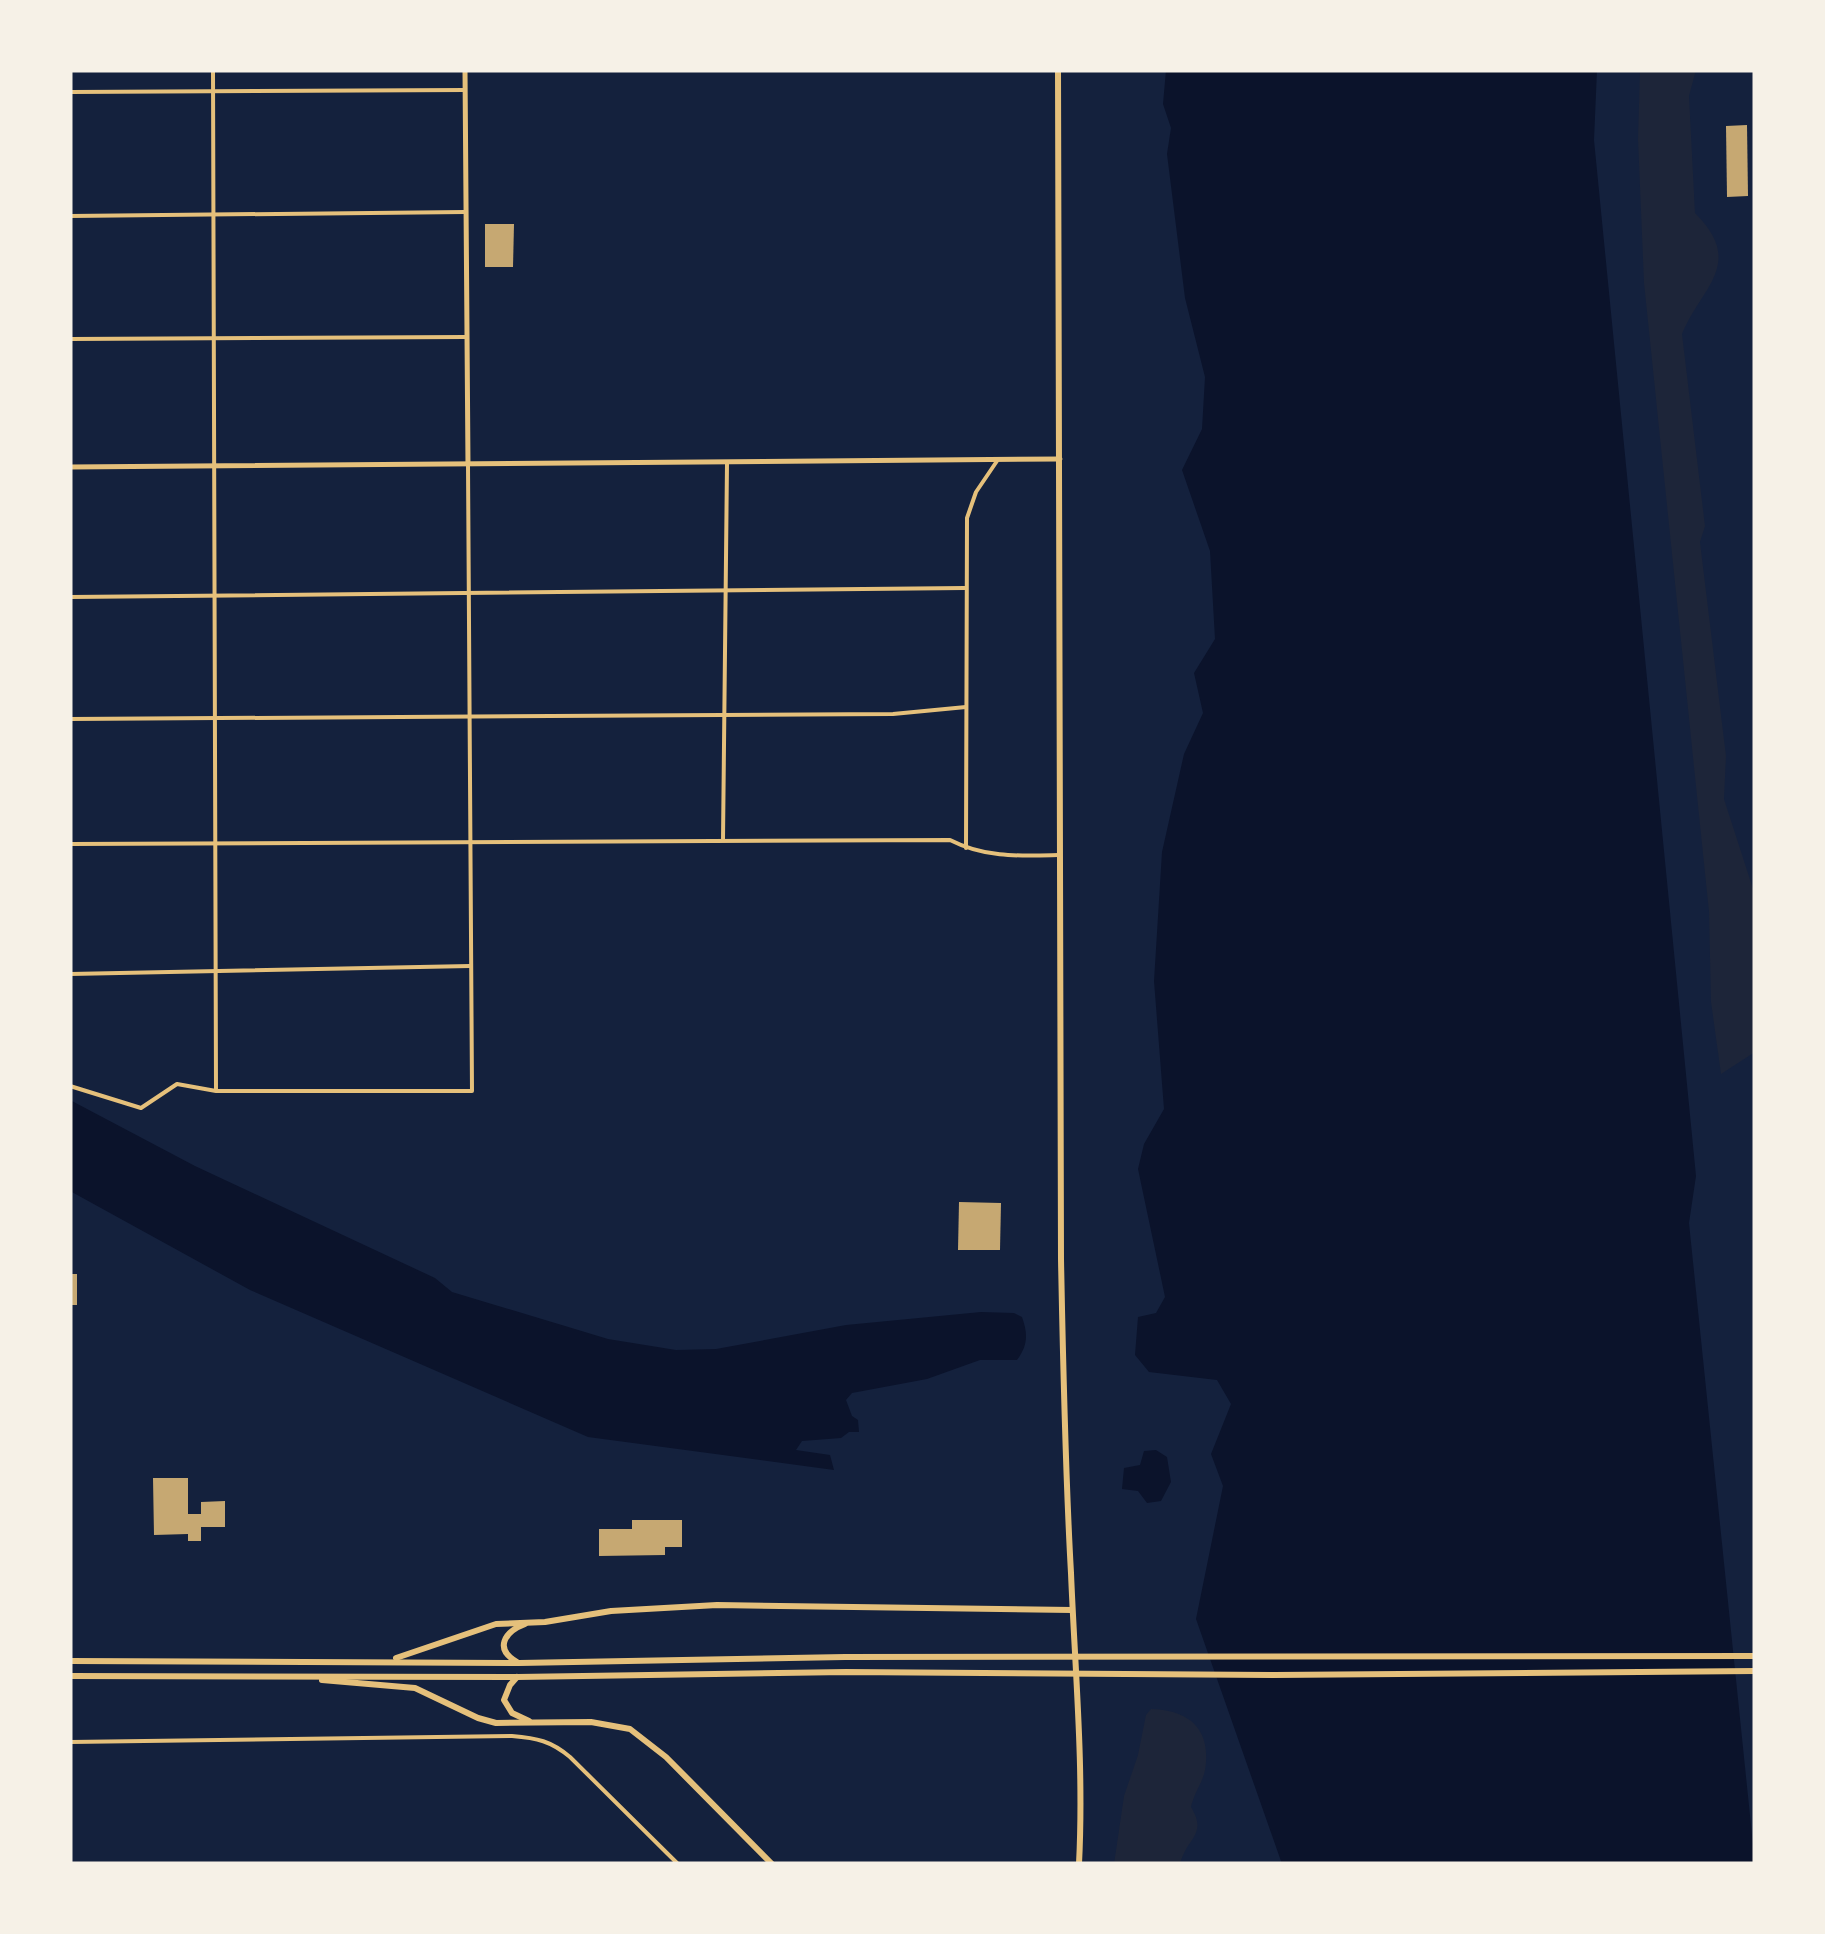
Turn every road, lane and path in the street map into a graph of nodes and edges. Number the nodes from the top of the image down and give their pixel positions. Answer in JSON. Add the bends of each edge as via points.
{"nodes":[{"id":1,"x":212,"y":70,"type":"edge"},
{"id":2,"x":465,"y":70,"type":"edge"},
{"id":3,"x":1058,"y":70,"type":"edge"},
{"id":4,"x":465,"y":90,"type":"junction"},
{"id":5,"x":212,"y":91,"type":"junction"},
{"id":6,"x":70,"y":92,"type":"edge"},
{"id":7,"x":466,"y":212,"type":"junction"},
{"id":8,"x":70,"y":216,"type":"edge"},
{"id":9,"x":214,"y":217,"type":"junction"},
{"id":10,"x":466,"y":336,"type":"junction"},
{"id":11,"x":213,"y":338,"type":"junction"},
{"id":12,"x":70,"y":339,"type":"edge"},
{"id":13,"x":1060,"y":459,"type":"junction"},
{"id":14,"x":998,"y":460,"type":"junction"},
{"id":15,"x":726,"y":464,"type":"junction"},
{"id":16,"x":468,"y":465,"type":"junction"},
{"id":17,"x":70,"y":468,"type":"edge"},
{"id":18,"x":214,"y":468,"type":"junction"},
{"id":19,"x":965,"y":588,"type":"junction"},
{"id":20,"x":724,"y":590,"type":"junction"},
{"id":21,"x":216,"y":594,"type":"junction"},
{"id":22,"x":469,"y":595,"type":"junction"},
{"id":23,"x":70,"y":597,"type":"edge"},
{"id":24,"x":966,"y":707,"type":"junction"},
{"id":25,"x":723,"y":714,"type":"junction"},
{"id":26,"x":216,"y":718,"type":"junction"},
{"id":27,"x":470,"y":718,"type":"junction"},
{"id":28,"x":70,"y":719,"type":"edge"},
{"id":29,"x":724,"y":840,"type":"junction"},
{"id":30,"x":216,"y":843,"type":"junction"},
{"id":31,"x":70,"y":844,"type":"edge"},
{"id":32,"x":470,"y":844,"type":"junction"},
{"id":33,"x":966,"y":848,"type":"junction"},
{"id":34,"x":1062,"y":855,"type":"junction"},
{"id":35,"x":470,"y":966,"type":"junction"},
{"id":36,"x":216,"y":969,"type":"junction"},
{"id":37,"x":70,"y":974,"type":"edge"},
{"id":38,"x":70,"y":1086,"type":"edge"},
{"id":39,"x":216,"y":1091,"type":"junction"},
{"id":40,"x":1072,"y":1610,"type":"junction"},
{"id":41,"x":528,"y":1622,"type":"junction"},
{"id":42,"x":1755,"y":1656,"type":"edge"},
{"id":43,"x":70,"y":1661,"type":"edge"},
{"id":44,"x":374,"y":1661,"type":"junction"},
{"id":45,"x":518,"y":1663,"type":"junction"},
{"id":46,"x":1755,"y":1671,"type":"edge"},
{"id":47,"x":70,"y":1676,"type":"edge"},
{"id":48,"x":310,"y":1677,"type":"junction"},
{"id":49,"x":517,"y":1677,"type":"junction"},
{"id":50,"x":530,"y":1722,"type":"junction"},
{"id":51,"x":70,"y":1742,"type":"edge"},
{"id":52,"x":678,"y":1864,"type":"edge"},
{"id":53,"x":772,"y":1864,"type":"edge"},
{"id":54,"x":1079,"y":1864,"type":"edge"}],
"edges":[{"from":1,"to":5,"type":"street"},
{"from":2,"to":4,"type":"street"},
{"from":3,"to":13,"type":"main road"},
{"from":4,"to":5,"type":"street"},
{"from":4,"to":7,"type":"street"},
{"from":5,"to":6,"type":"street"},
{"from":5,"to":9,"type":"street"},
{"from":7,"to":9,"type":"street"},
{"from":7,"to":10,"type":"street"},
{"from":8,"to":9,"type":"street"},
{"from":9,"to":11,"type":"street"},
{"from":10,"to":11,"type":"street"},
{"from":10,"to":16,"type":"street"},
{"from":11,"to":12,"type":"street"},
{"from":11,"to":18,"type":"street"},
{"from":13,"to":14,"type":"street"},
{"from":13,"to":34,"type":"main road"},
{"from":14,"to":15,"type":"street"},
{"from":14,"to":19,"type":"street","via":[[967,518]]},
{"from":15,"to":16,"type":"street"},
{"from":15,"to":20,"type":"street"},
{"from":16,"to":18,"type":"street"},
{"from":16,"to":22,"type":"street"},
{"from":17,"to":18,"type":"street"},
{"from":18,"to":21,"type":"street"},
{"from":19,"to":20,"type":"street"},
{"from":19,"to":24,"type":"street"},
{"from":20,"to":22,"type":"street"},
{"from":20,"to":25,"type":"street"},
{"from":21,"to":22,"type":"street"},
{"from":21,"to":23,"type":"street"},
{"from":21,"to":26,"type":"street"},
{"from":22,"to":27,"type":"street"},
{"from":24,"to":25,"type":"street"},
{"from":24,"to":33,"type":"street"},
{"from":25,"to":27,"type":"street"},
{"from":25,"to":29,"type":"street"},
{"from":26,"to":27,"type":"street"},
{"from":26,"to":28,"type":"street"},
{"from":26,"to":30,"type":"street"},
{"from":27,"to":32,"type":"street"},
{"from":29,"to":32,"type":"street"},
{"from":29,"to":33,"type":"street","via":[[950,840]]},
{"from":30,"to":31,"type":"street"},
{"from":30,"to":32,"type":"street"},
{"from":30,"to":36,"type":"street"},
{"from":32,"to":35,"type":"street"},
{"from":33,"to":34,"type":"street","via":[[999,856]]},
{"from":34,"to":40,"type":"main road","via":[[1061,1259]]},
{"from":35,"to":36,"type":"street"},
{"from":35,"to":39,"type":"street","via":[[472,1091]]},
{"from":36,"to":37,"type":"street"},
{"from":36,"to":39,"type":"street"},
{"from":38,"to":39,"type":"street","via":[[141,1108],[176,1084]]},
{"from":40,"to":41,"type":"main road","via":[[717,1605]]},
{"from":40,"to":54,"type":"main road","via":[[1080,1705]]},
{"from":41,"to":44,"type":"main road","via":[[472,1630]]},
{"from":41,"to":45,"type":"main road","via":[[504,1639],[504,1652]]},
{"from":42,"to":45,"type":"main road"},
{"from":43,"to":44,"type":"main road"},
{"from":44,"to":45,"type":"main road"},
{"from":46,"to":49,"type":"main road"},
{"from":47,"to":48,"type":"main road"},
{"from":48,"to":49,"type":"main road"},
{"from":48,"to":50,"type":"main road","via":[[416,1688],[478,1718]]},
{"from":49,"to":50,"type":"main road","via":[[504,1700]]},
{"from":50,"to":53,"type":"main road","via":[[630,1729]]},
{"from":51,"to":52,"type":"street","via":[[538,1738],[570,1756]]}]}
